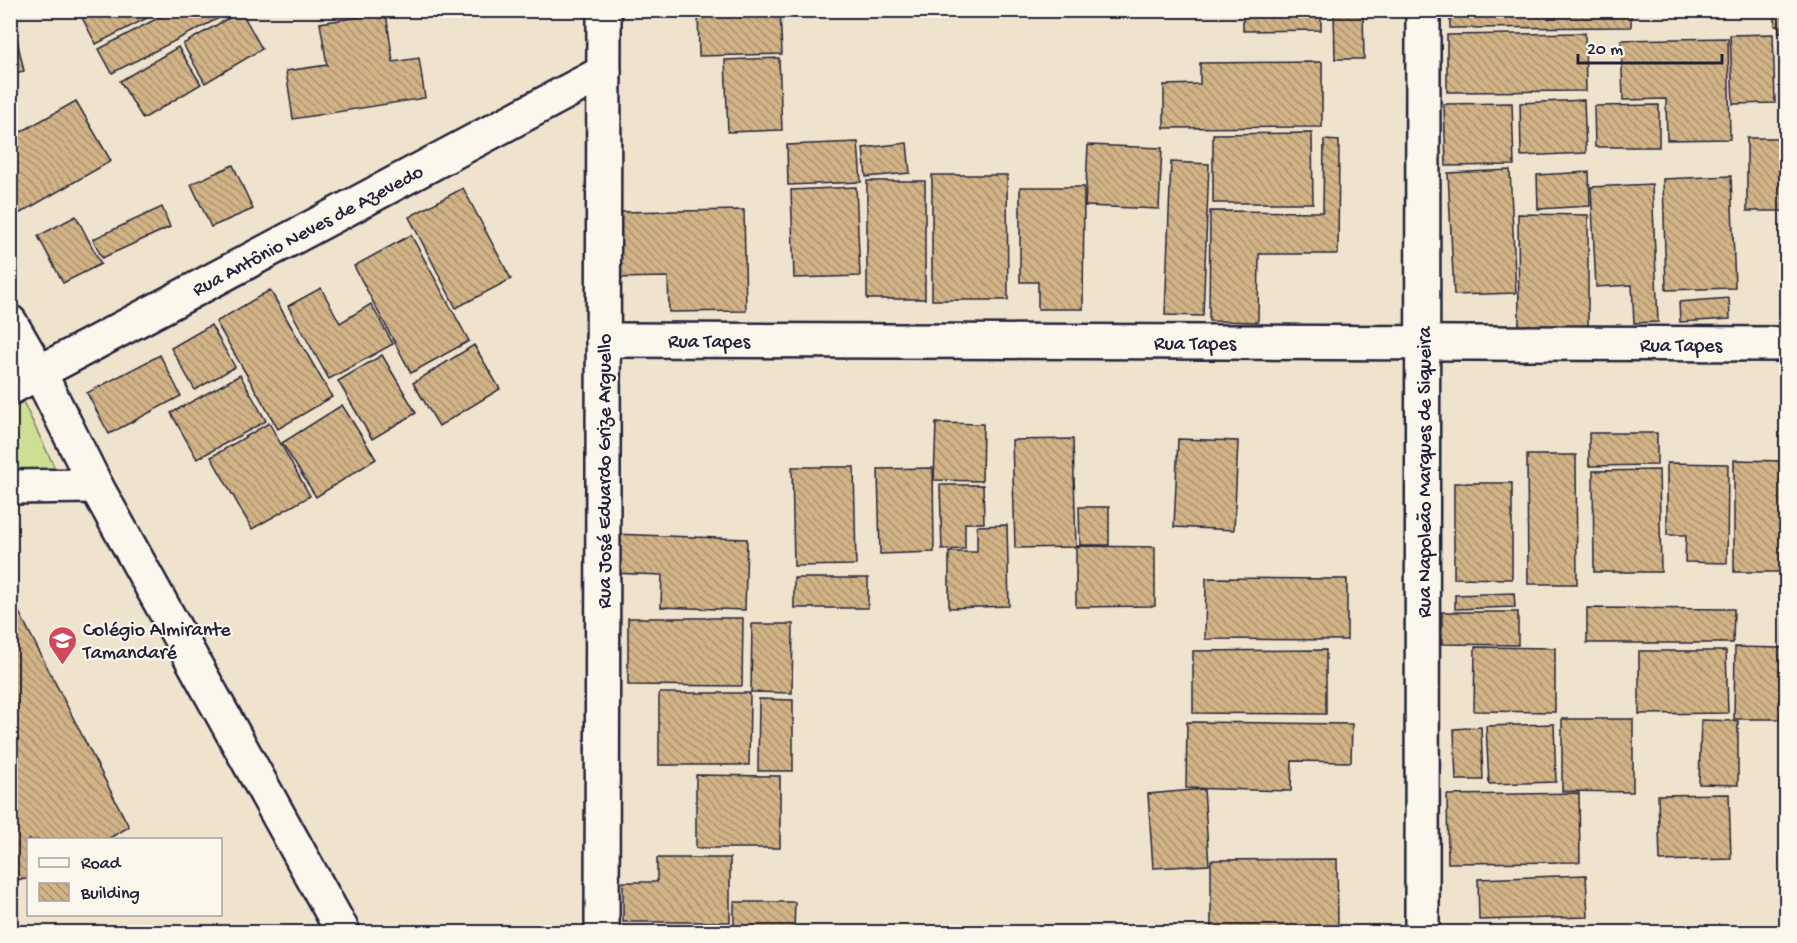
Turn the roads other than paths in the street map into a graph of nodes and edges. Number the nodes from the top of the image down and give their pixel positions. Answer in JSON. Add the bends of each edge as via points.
{"nodes":[{"id":1,"x":604,"y":10,"type":"edge"},
{"id":2,"x":1423,"y":10,"type":"edge"},
{"id":3,"x":604,"y":72,"type":"junction"},
{"id":4,"x":10,"y":322,"type":"edge"},
{"id":5,"x":603,"y":340,"type":"junction"},
{"id":6,"x":1423,"y":343,"type":"junction"},
{"id":7,"x":1786,"y":344,"type":"edge"},
{"id":8,"x":39,"y":372,"type":"junction"},
{"id":9,"x":10,"y":388,"type":"edge"},
{"id":10,"x":96,"y":486,"type":"junction"},
{"id":11,"x":10,"y":487,"type":"edge"},
{"id":12,"x":343,"y":933,"type":"edge"},
{"id":13,"x":602,"y":933,"type":"edge"},
{"id":14,"x":1422,"y":933,"type":"edge"}],
"edges":[{"from":1,"to":3,"type":"street","name":"Rua José Eduardo Grize Arguello"},
{"from":2,"to":6,"type":"street","name":"Rua Napoleão Marques de Siqueira"},
{"from":3,"to":5,"type":"street","name":"Rua José Eduardo Grize Arguello"},
{"from":3,"to":8,"type":"street","name":"Rua Antônio Neves de Azevedo"},
{"from":4,"to":8,"type":"street"},
{"from":5,"to":6,"type":"street","name":"Rua Tapes"},
{"from":5,"to":13,"type":"street","name":"Rua José Eduardo Grize Arguello"},
{"from":6,"to":7,"type":"street","name":"Rua Tapes"},
{"from":6,"to":14,"type":"street","name":"Rua Napoleão Marques de Siqueira"},
{"from":8,"to":9,"type":"street","name":"Rua Antônio Neves de Azevedo"},
{"from":8,"to":10,"type":"street"},
{"from":10,"to":11,"type":"street"},
{"from":10,"to":12,"type":"street"}]}
